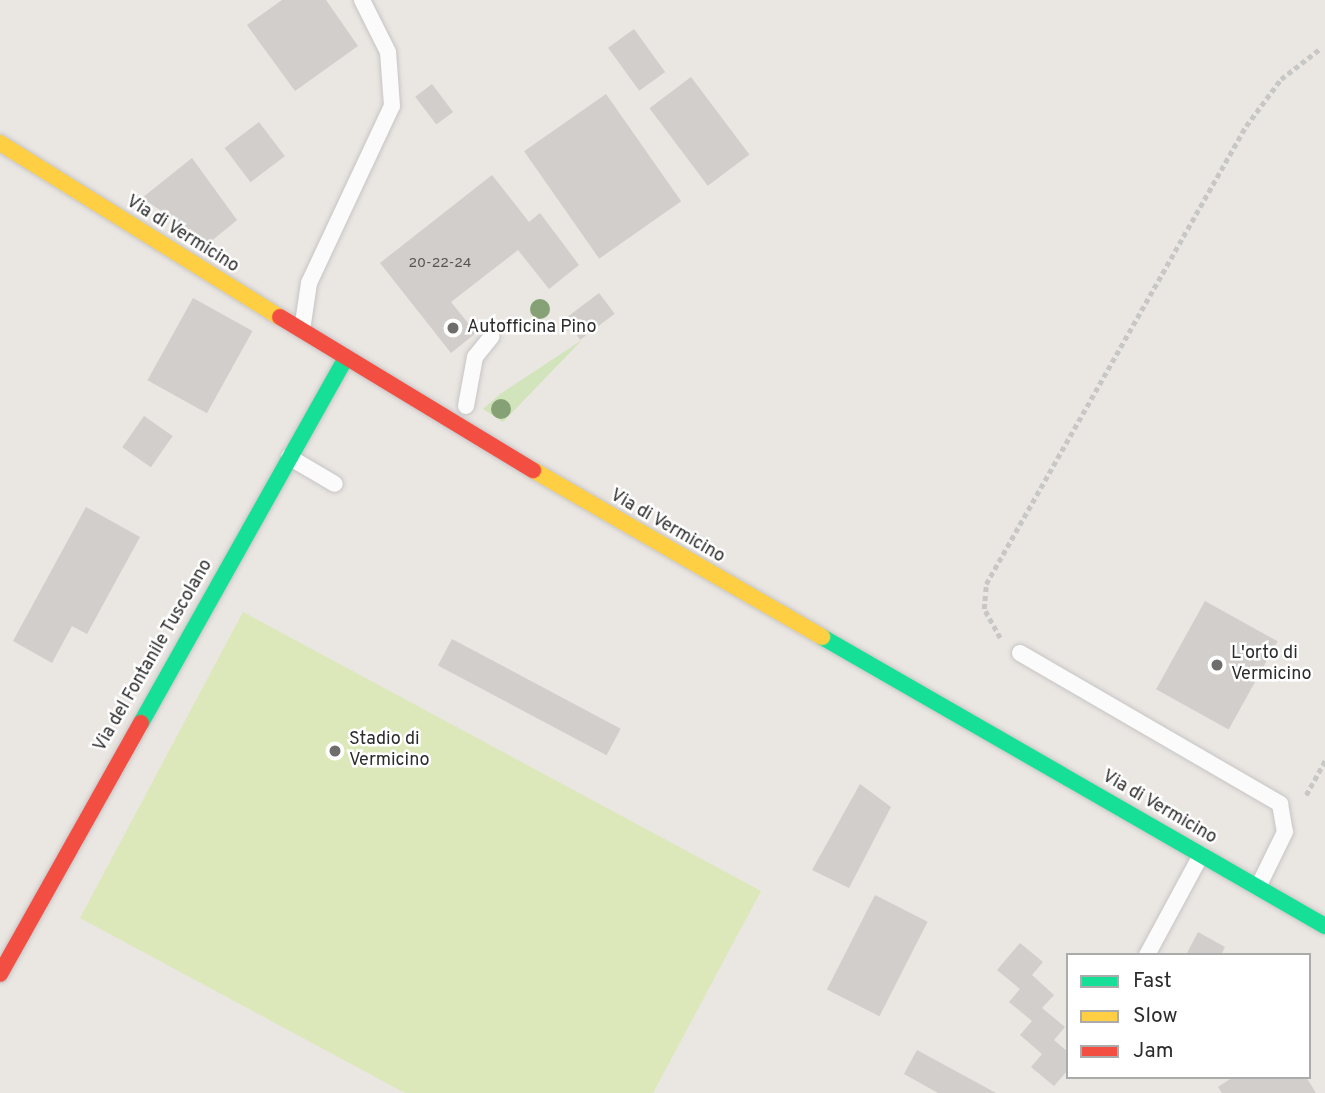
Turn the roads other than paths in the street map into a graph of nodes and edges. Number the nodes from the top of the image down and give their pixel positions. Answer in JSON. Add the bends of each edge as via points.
{"nodes":[{"id":1,"x":362,"y":0,"type":"edge"},
{"id":2,"x":0,"y":144,"type":"edge"},
{"id":3,"x":302,"y":332,"type":"junction"},
{"id":4,"x":491,"y":338,"type":"dead end"},
{"id":5,"x":345,"y":359,"type":"junction"},
{"id":6,"x":466,"y":406,"type":"dead end"},
{"id":7,"x":289,"y":457,"type":"junction"},
{"id":8,"x":335,"y":484,"type":"dead end"},
{"id":9,"x":1020,"y":653,"type":"road end"},
{"id":10,"x":1201,"y":855,"type":"junction"},
{"id":11,"x":1258,"y":887,"type":"junction"},
{"id":12,"x":1325,"y":926,"type":"edge"},
{"id":13,"x":1148,"y":953,"type":"edge"},
{"id":14,"x":0,"y":974,"type":"edge"}],
"edges":[{"from":1,"to":3,"type":"lane","via":[[392,66],[392,106],[309,283]]},
{"from":2,"to":3,"type":"main road","name":"Via di Vermicino"},
{"from":3,"to":5,"type":"main road","name":"Via di Vermicino"},
{"from":4,"to":6,"type":"lane","via":[[475,357]]},
{"from":5,"to":7,"type":"main road","name":"Via del Fontanile Tuscolano"},
{"from":5,"to":10,"type":"main road","name":"Via di Vermicino"},
{"from":7,"to":8,"type":"lane"},
{"from":7,"to":14,"type":"main road","name":"Via del Fontanile Tuscolano"},
{"from":9,"to":11,"type":"lane","via":[[1280,804],[1285,832]]},
{"from":10,"to":11,"type":"main road","name":"Via di Vermicino"},
{"from":10,"to":13,"type":"lane"},
{"from":11,"to":12,"type":"main road","name":"Via di Vermicino"}]}
